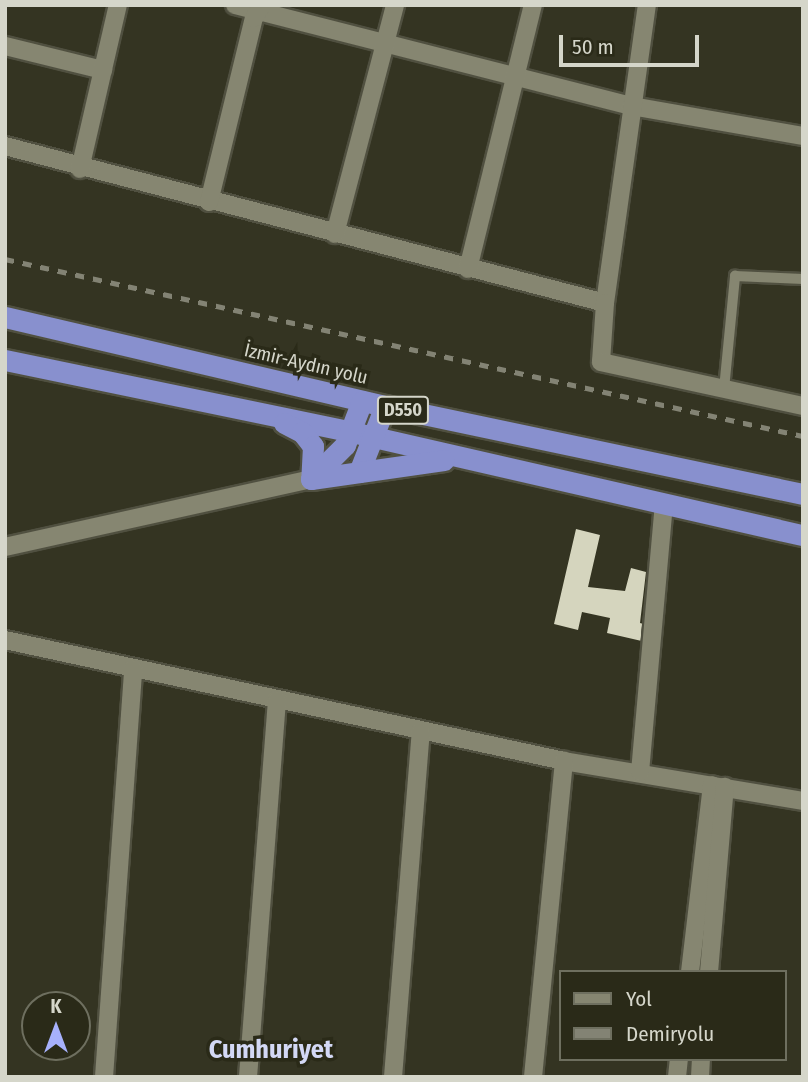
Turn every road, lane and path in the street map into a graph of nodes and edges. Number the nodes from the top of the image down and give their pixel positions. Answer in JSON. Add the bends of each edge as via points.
{"nodes":[{"id":1,"x":118,"y":5,"type":"edge"},
{"id":2,"x":235,"y":5,"type":"edge"},
{"id":3,"x":395,"y":5,"type":"edge"},
{"id":4,"x":533,"y":5,"type":"edge"},
{"id":5,"x":647,"y":5,"type":"edge"},
{"id":6,"x":261,"y":9,"type":"edge"},
{"id":7,"x":385,"y":44,"type":"junction"},
{"id":8,"x":5,"y":46,"type":"edge"},
{"id":9,"x":103,"y":70,"type":"junction"},
{"id":10,"x":514,"y":77,"type":"junction"},
{"id":11,"x":631,"y":106,"type":"junction"},
{"id":12,"x":803,"y":136,"type":"edge"},
{"id":13,"x":5,"y":146,"type":"edge"},
{"id":14,"x":80,"y":169,"type":"junction"},
{"id":15,"x":209,"y":202,"type":"junction"},
{"id":16,"x":335,"y":234,"type":"junction"},
{"id":17,"x":468,"y":269,"type":"junction"},
{"id":18,"x":803,"y":279,"type":"edge"},
{"id":19,"x":605,"y":303,"type":"junction"},
{"id":20,"x":5,"y":317,"type":"edge"},
{"id":21,"x":5,"y":360,"type":"edge"},
{"id":22,"x":724,"y":389,"type":"junction"},
{"id":23,"x":362,"y":401,"type":"junction"},
{"id":24,"x":385,"y":406,"type":"junction"},
{"id":25,"x":803,"y":406,"type":"edge"},
{"id":26,"x":270,"y":415,"type":"junction"},
{"id":27,"x":352,"y":432,"type":"junction"},
{"id":28,"x":374,"y":438,"type":"junction"},
{"id":29,"x":457,"y":459,"type":"junction"},
{"id":30,"x":359,"y":472,"type":"junction"},
{"id":31,"x":311,"y":479,"type":"junction"},
{"id":32,"x":803,"y":494,"type":"edge"},
{"id":33,"x":664,"y":505,"type":"junction"},
{"id":34,"x":803,"y":535,"type":"edge"},
{"id":35,"x":5,"y":547,"type":"edge"},
{"id":36,"x":5,"y":640,"type":"edge"},
{"id":37,"x":133,"y":669,"type":"junction"},
{"id":38,"x":277,"y":700,"type":"junction"},
{"id":39,"x":421,"y":731,"type":"junction"},
{"id":40,"x":564,"y":761,"type":"junction"},
{"id":41,"x":639,"y":772,"type":"junction"},
{"id":42,"x":719,"y":786,"type":"junction"},
{"id":43,"x":803,"y":801,"type":"edge"},
{"id":44,"x":690,"y":970,"type":"edge"},
{"id":45,"x":709,"y":970,"type":"edge"},
{"id":46,"x":104,"y":1077,"type":"edge"},
{"id":47,"x":248,"y":1077,"type":"edge"},
{"id":48,"x":393,"y":1077,"type":"edge"},
{"id":49,"x":533,"y":1077,"type":"edge"}],
"edges":[{"from":1,"to":9,"type":"street"},
{"from":2,"to":6,"type":"street"},
{"from":3,"to":7,"type":"street"},
{"from":4,"to":10,"type":"street"},
{"from":5,"to":11,"type":"street"},
{"from":6,"to":7,"type":"street"},
{"from":6,"to":15,"type":"street","via":[[254,18]]},
{"from":7,"to":10,"type":"street"},
{"from":7,"to":16,"type":"street"},
{"from":8,"to":9,"type":"street"},
{"from":9,"to":14,"type":"street"},
{"from":10,"to":11,"type":"street"},
{"from":10,"to":17,"type":"street"},
{"from":11,"to":12,"type":"street"},
{"from":11,"to":19,"type":"street"},
{"from":13,"to":14,"type":"street"},
{"from":14,"to":15,"type":"street"},
{"from":15,"to":16,"type":"street"},
{"from":16,"to":17,"type":"street"},
{"from":17,"to":19,"type":"street"},
{"from":18,"to":22,"type":"lane","via":[[735,276]]},
{"from":19,"to":22,"type":"street","via":[[601,362]]},
{"from":20,"to":23,"type":"highway","name":"İzmir-Aydın yolu","number":"D550"},
{"from":21,"to":26,"type":"highway","number":"D550"},
{"from":22,"to":25,"type":"street"},
{"from":23,"to":24,"type":"highway","name":"İzmir-Aydın yolu","number":"D550"},
{"from":23,"to":27,"type":"highway"},
{"from":24,"to":28,"type":"highway"},
{"from":24,"to":32,"type":"highway","name":"İzmir-Aydın yolu","number":"D550"},
{"from":26,"to":27,"type":"highway","number":"D550"},
{"from":26,"to":31,"type":"highway","via":[[302,432],[313,446]]},
{"from":27,"to":28,"type":"highway","number":"D550"},
{"from":27,"to":31,"type":"highway","via":[[335,458]]},
{"from":28,"to":29,"type":"highway","number":"D550"},
{"from":28,"to":30,"type":"highway"},
{"from":29,"to":30,"type":"highway"},
{"from":29,"to":33,"type":"highway","number":"D550"},
{"from":30,"to":31,"type":"highway"},
{"from":31,"to":35,"type":"street"},
{"from":33,"to":34,"type":"highway","number":"D550"},
{"from":33,"to":41,"type":"street"},
{"from":36,"to":37,"type":"street"},
{"from":37,"to":38,"type":"street"},
{"from":37,"to":46,"type":"street"},
{"from":38,"to":39,"type":"street"},
{"from":38,"to":47,"type":"street"},
{"from":39,"to":40,"type":"street"},
{"from":39,"to":48,"type":"street"},
{"from":40,"to":41,"type":"street"},
{"from":40,"to":49,"type":"street"},
{"from":41,"to":42,"type":"street"},
{"from":42,"to":43,"type":"street"},
{"from":42,"to":44,"type":"street"},
{"from":42,"to":45,"type":"street"}]}
